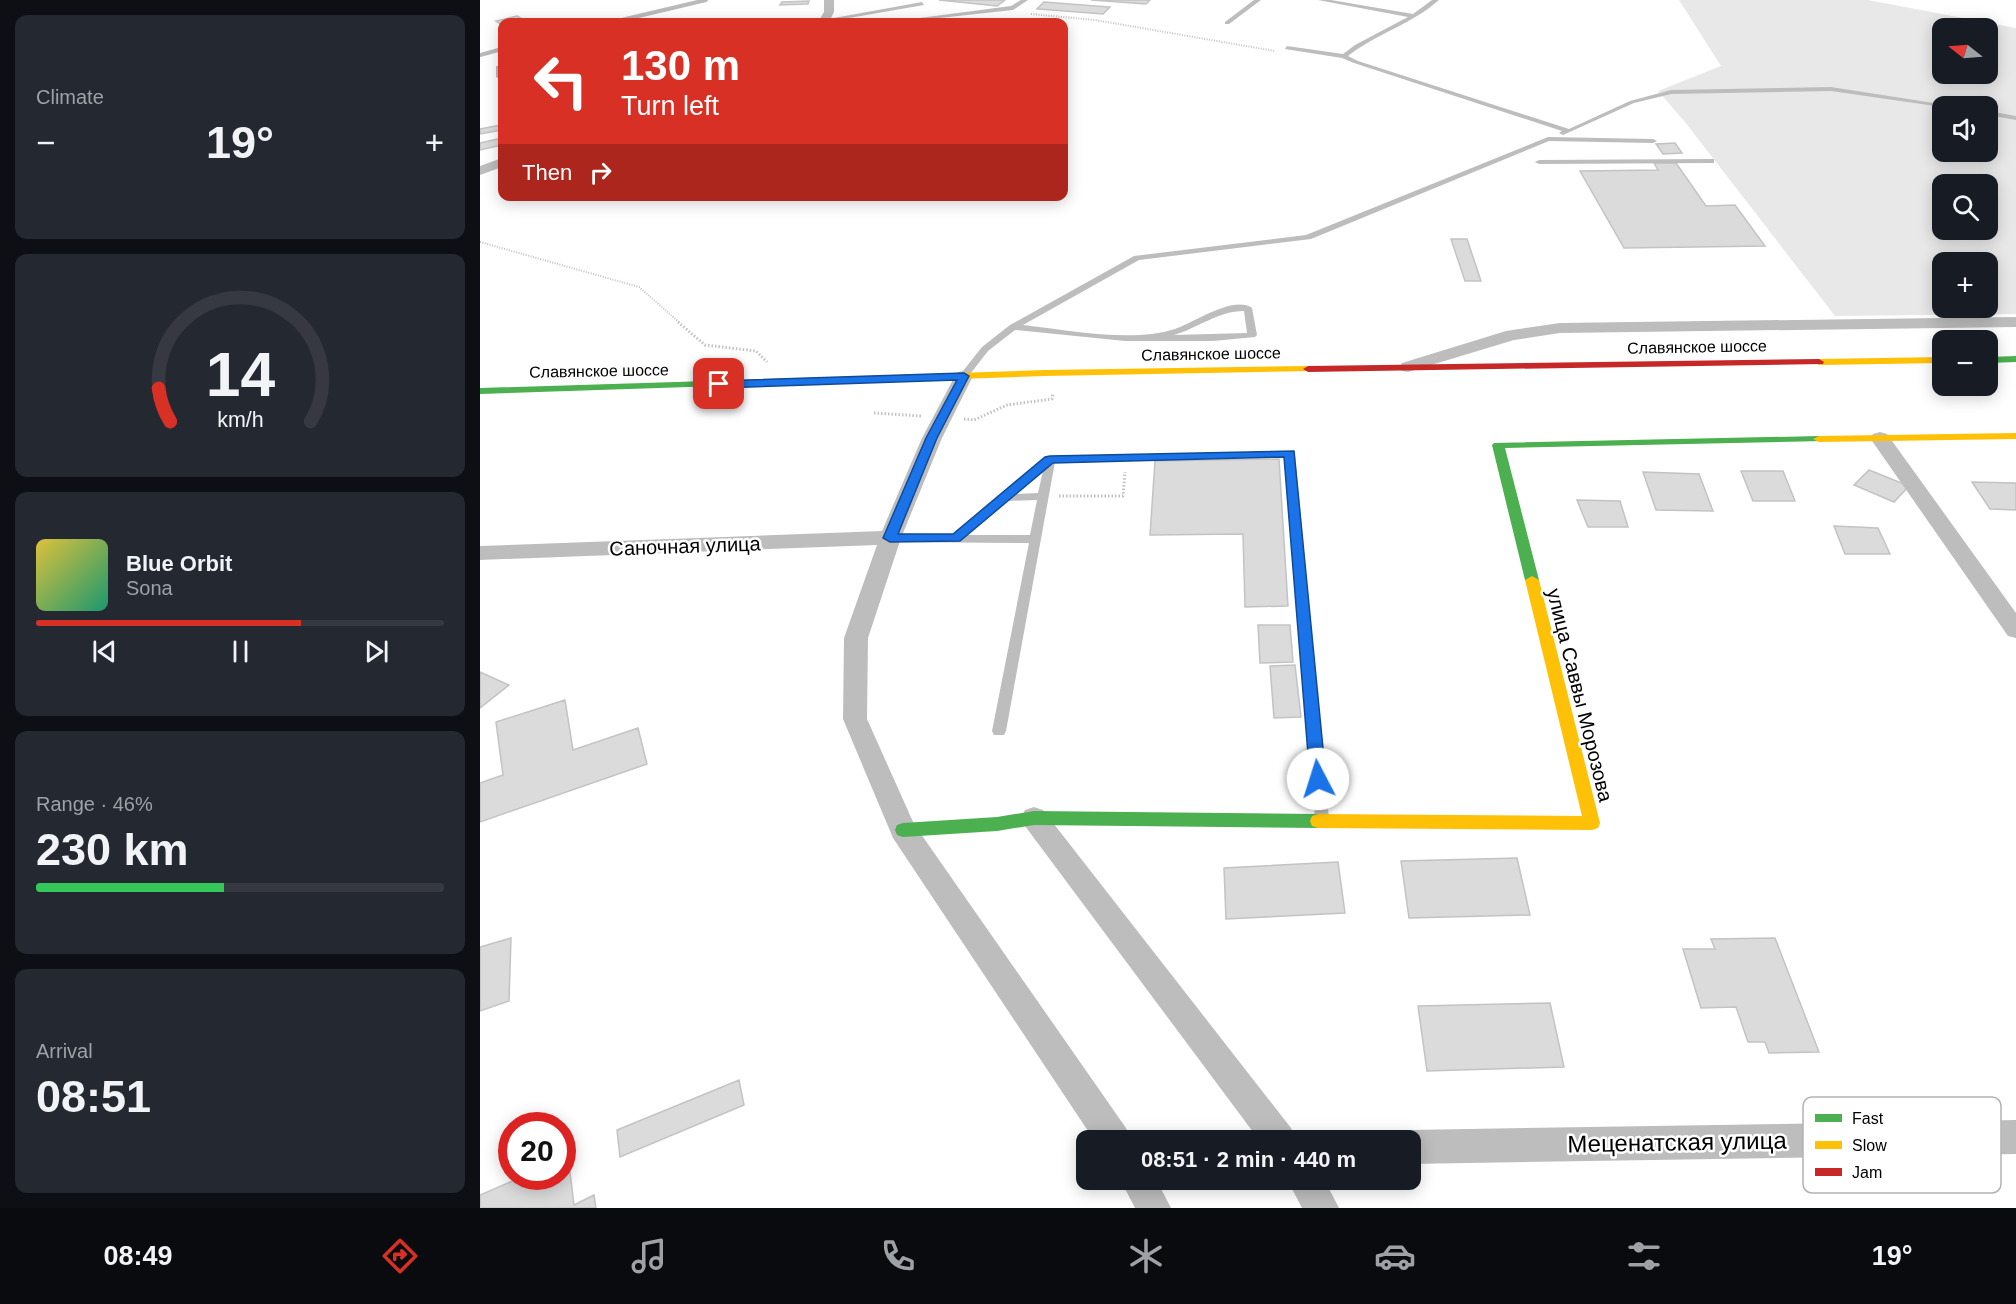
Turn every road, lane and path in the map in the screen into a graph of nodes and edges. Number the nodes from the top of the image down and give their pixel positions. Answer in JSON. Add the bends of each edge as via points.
{"nodes":[{"id":1,"x":829,"y":0,"type":"edge"},
{"id":2,"x":1025,"y":0,"type":"edge"},
{"id":3,"x":1258,"y":0,"type":"edge"},
{"id":4,"x":1321,"y":0,"type":"edge"},
{"id":5,"x":1436,"y":0,"type":"edge"},
{"id":6,"x":922,"y":4,"type":"dead end"},
{"id":7,"x":1013,"y":8,"type":"junction"},
{"id":8,"x":876,"y":12,"type":"junction"},
{"id":9,"x":1414,"y":16,"type":"junction"},
{"id":10,"x":826,"y":18,"type":"edge"},
{"id":11,"x":842,"y":18,"type":"edge"},
{"id":12,"x":899,"y":18,"type":"edge"},
{"id":13,"x":928,"y":18,"type":"edge"},
{"id":14,"x":1227,"y":23,"type":"dead end"},
{"id":15,"x":1287,"y":48,"type":"joint"},
{"id":16,"x":1344,"y":56,"type":"junction"},
{"id":17,"x":1932,"y":103,"type":"edge"},
{"id":18,"x":1998,"y":115,"type":"edge"},
{"id":19,"x":2016,"y":118,"type":"edge"},
{"id":20,"x":1569,"y":131,"type":"junction"},
{"id":21,"x":1548,"y":140,"type":"junction"},
{"id":22,"x":1653,"y":141,"type":"dead end"},
{"id":23,"x":1711,"y":161,"type":"dead end"},
{"id":24,"x":1539,"y":162,"type":"dead end"},
{"id":25,"x":498,"y":164,"type":"edge"},
{"id":26,"x":480,"y":171,"type":"edge"},
{"id":27,"x":480,"y":242,"type":"edge"},
{"id":28,"x":2016,"y":322,"type":"edge"},
{"id":29,"x":1014,"y":327,"type":"junction"},
{"id":30,"x":1154,"y":338,"type":"junction"},
{"id":31,"x":2016,"y":359,"type":"edge"},
{"id":32,"x":1932,"y":360,"type":"edge"},
{"id":33,"x":1998,"y":360,"type":"edge"},
{"id":34,"x":1408,"y":367,"type":"junction"},
{"id":35,"x":964,"y":376,"type":"junction"},
{"id":36,"x":788,"y":382,"type":"junction"},
{"id":37,"x":480,"y":391,"type":"edge"},
{"id":38,"x":2016,"y":436,"type":"edge"},
{"id":39,"x":1880,"y":438,"type":"junction"},
{"id":40,"x":1126,"y":457,"type":"junction"},
{"id":41,"x":1050,"y":459,"type":"junction"},
{"id":42,"x":1043,"y":496,"type":"junction"},
{"id":43,"x":1004,"y":498,"type":"junction"},
{"id":44,"x":890,"y":538,"type":"junction"},
{"id":45,"x":956,"y":538,"type":"junction"},
{"id":46,"x":1035,"y":539,"type":"junction"},
{"id":47,"x":480,"y":554,"type":"edge"},
{"id":48,"x":2016,"y":630,"type":"edge"},
{"id":49,"x":999,"y":731,"type":"dead end"},
{"id":50,"x":1034,"y":818,"type":"junction"},
{"id":51,"x":1322,"y":821,"type":"junction"},
{"id":52,"x":903,"y":830,"type":"junction"},
{"id":53,"x":1107,"y":1130,"type":"edge"},
{"id":54,"x":1271,"y":1130,"type":"edge"},
{"id":55,"x":2001,"y":1137,"type":"edge"},
{"id":56,"x":2016,"y":1137,"type":"edge"},
{"id":57,"x":1803,"y":1141,"type":"edge"},
{"id":58,"x":1421,"y":1147,"type":"edge"},
{"id":59,"x":1143,"y":1190,"type":"edge"},
{"id":60,"x":1311,"y":1190,"type":"edge"},
{"id":61,"x":1154,"y":1208,"type":"edge"},
{"id":62,"x":1322,"y":1208,"type":"edge"}],
"edges":[{"from":1,"to":10,"type":"street"},
{"from":2,"to":7,"type":"lane"},
{"from":3,"to":14,"type":"lane"},
{"from":4,"to":9,"type":"lane"},
{"from":5,"to":9,"type":"lane"},
{"from":6,"to":8,"type":"lane"},
{"from":7,"to":13,"type":"lane"},
{"from":7,"to":15,"type":"path","via":[[1256,49]]},
{"from":8,"to":11,"type":"lane"},
{"from":8,"to":12,"type":"lane"},
{"from":9,"to":16,"type":"lane"},
{"from":15,"to":16,"type":"lane"},
{"from":16,"to":20,"type":"lane"},
{"from":17,"to":20,"type":"lane","via":[[1815,88],[1671,92],[1632,102]]},
{"from":18,"to":19,"type":"lane"},
{"from":20,"to":21,"type":"lane"},
{"from":21,"to":22,"type":"lane"},
{"from":21,"to":29,"type":"lane","via":[[1308,237],[1137,258]]},
{"from":23,"to":24,"type":"lane"},
{"from":25,"to":26,"type":"street"},
{"from":27,"to":36,"type":"path","via":[[639,287],[705,345],[756,351]]},
{"from":28,"to":34,"type":"street","via":[[1560,328],[1512,335]]},
{"from":29,"to":30,"type":"lane"},
{"from":29,"to":35,"type":"lane","via":[[985,349]]},
{"from":30,"to":30,"type":"lane","via":[[1252,335],[1248,308],[1226,308]]},
{"from":31,"to":33,"type":"main road"},
{"from":32,"to":34,"type":"main road","name":"Славянское шоссе"},
{"from":34,"to":35,"type":"main road","name":"Славянское шоссе"},
{"from":35,"to":36,"type":"main road","name":"Славянское шоссе"},
{"from":35,"to":44,"type":"street","via":[[932,438]]},
{"from":36,"to":37,"type":"main road","name":"Славянское шоссе"},
{"from":38,"to":39,"type":"main road","name":"улица Саввы Морозова"},
{"from":39,"to":48,"type":"street"},
{"from":39,"to":51,"type":"main road","name":"улица Саввы Морозова","via":[[1498,445],[1592,823]]},
{"from":40,"to":41,"type":"lane"},
{"from":40,"to":42,"type":"path","via":[[1123,496]]},
{"from":40,"to":51,"type":"lane","via":[[1290,454]]},
{"from":41,"to":42,"type":"lane"},
{"from":41,"to":43,"type":"lane"},
{"from":42,"to":43,"type":"lane"},
{"from":42,"to":46,"type":"lane"},
{"from":43,"to":45,"type":"lane"},
{"from":44,"to":45,"type":"lane"},
{"from":44,"to":47,"type":"street","name":"Саночная улица"},
{"from":44,"to":52,"type":"street","via":[[856,638],[855,719]]},
{"from":45,"to":46,"type":"lane"},
{"from":46,"to":49,"type":"lane"},
{"from":50,"to":51,"type":"main road","name":"улица Саввы Морозова"},
{"from":50,"to":52,"type":"main road","name":"улица Саввы Морозова"},
{"from":50,"to":54,"type":"street"},
{"from":52,"to":53,"type":"street"},
{"from":55,"to":56,"type":"street","name":"Меценатская улица"},
{"from":57,"to":58,"type":"street","name":"Меценатская улица"},
{"from":59,"to":61,"type":"street"},
{"from":60,"to":62,"type":"street"}]}
